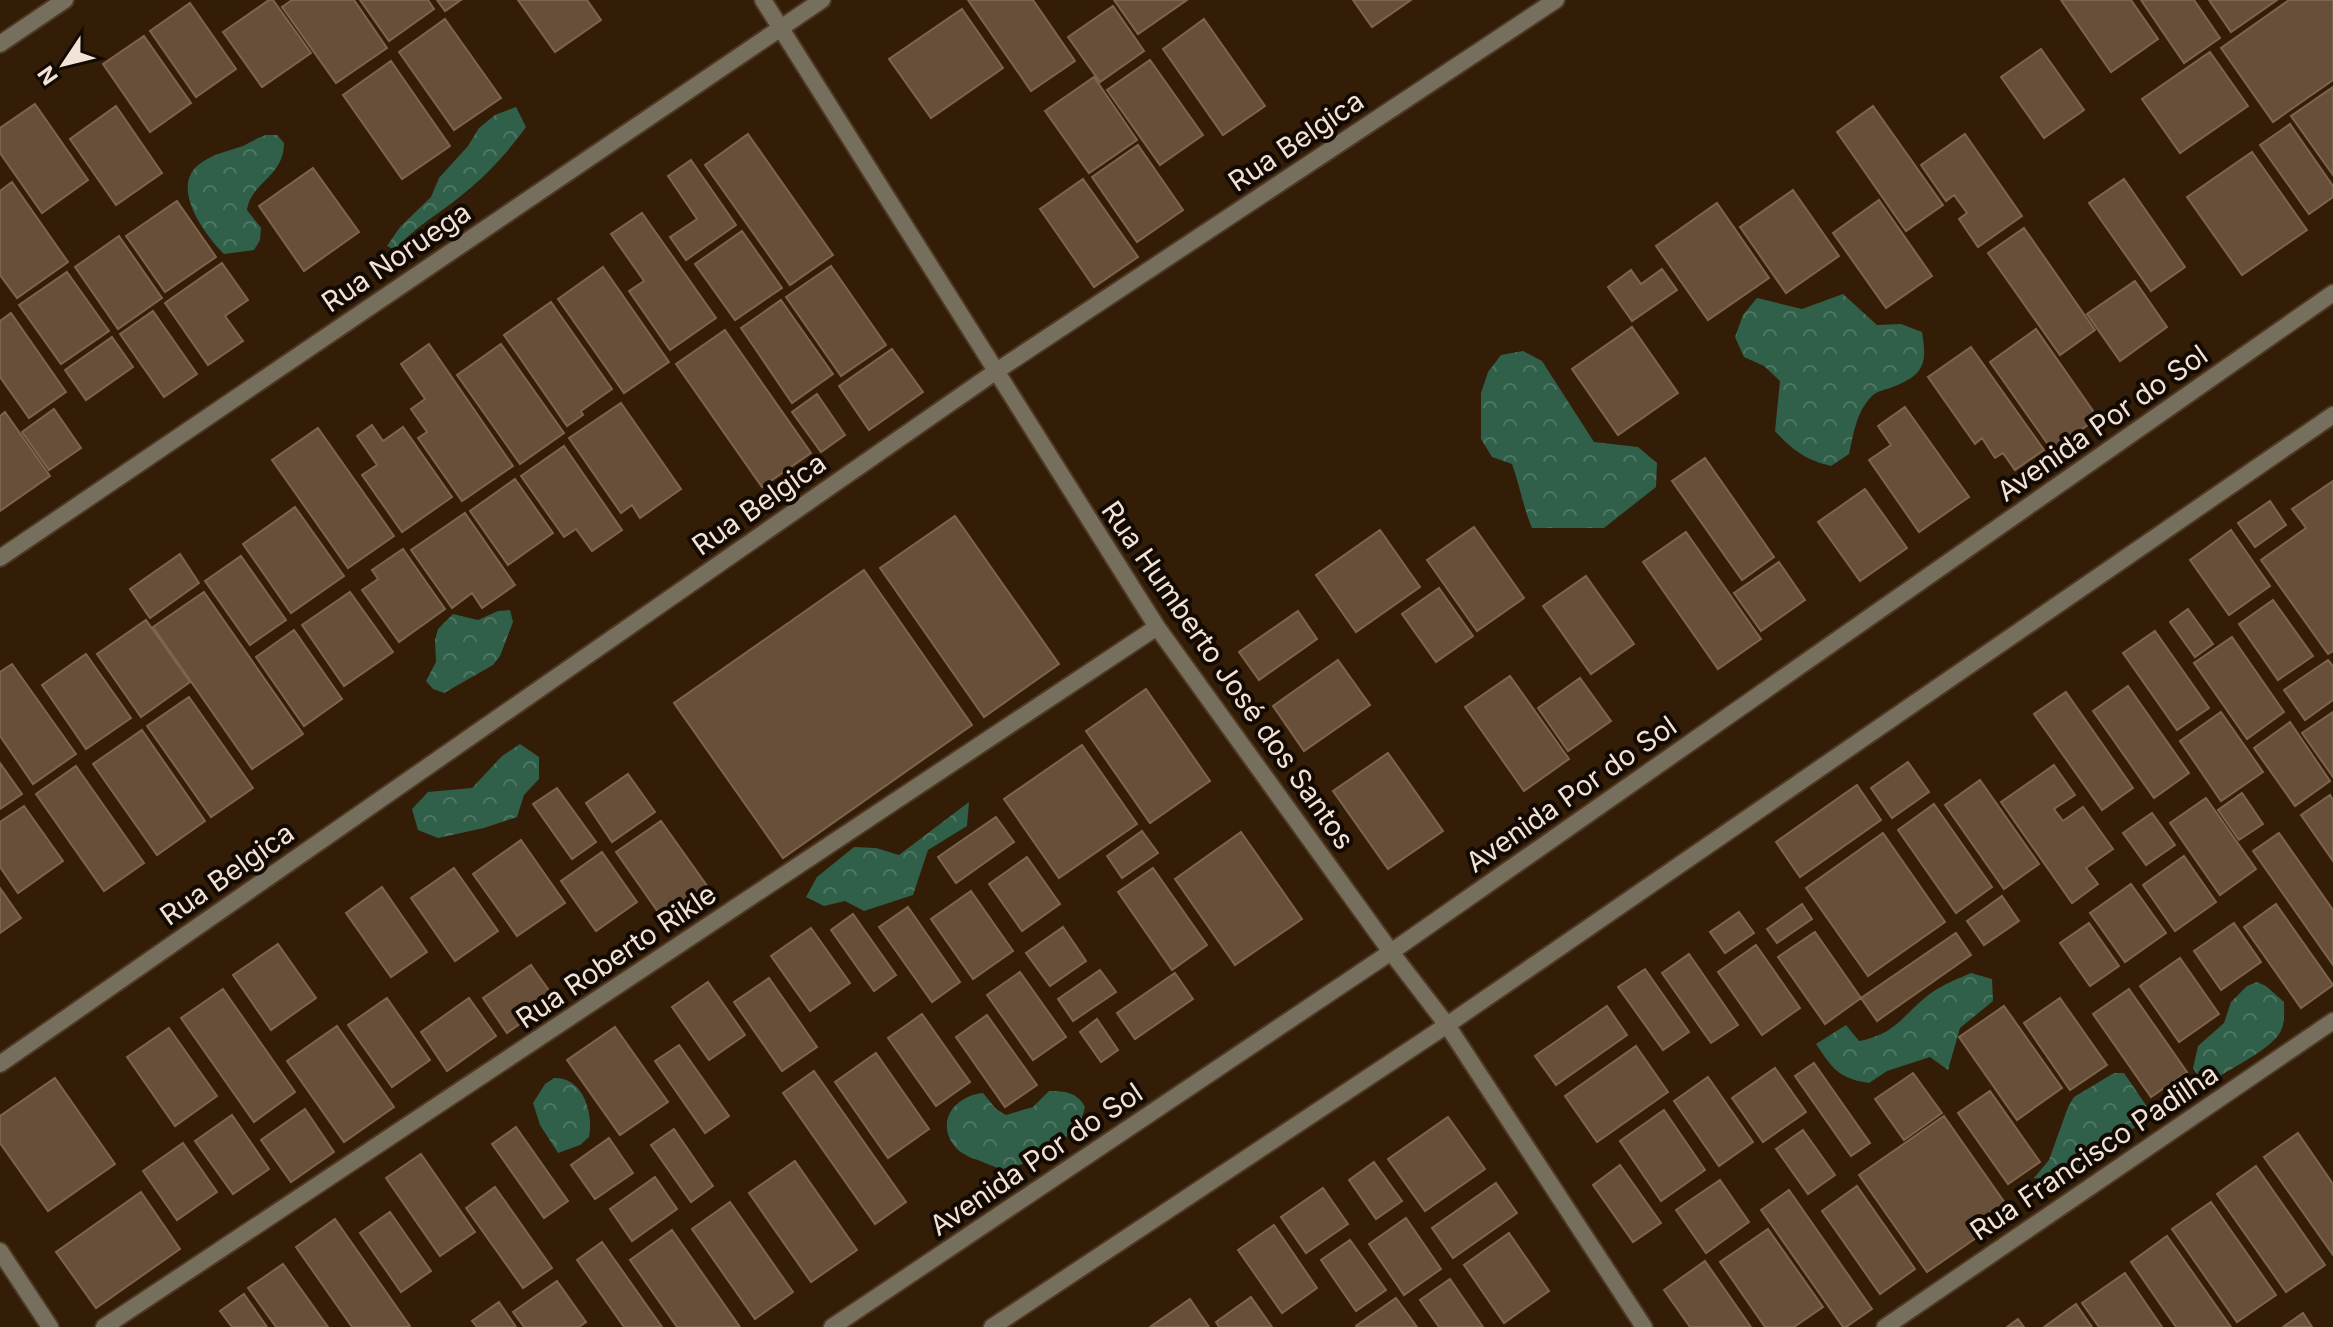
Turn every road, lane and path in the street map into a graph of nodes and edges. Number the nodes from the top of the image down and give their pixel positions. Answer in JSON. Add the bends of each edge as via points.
{"nodes":[{"id":1,"x":65,"y":0,"type":"edge"},
{"id":2,"x":763,"y":0,"type":"edge"},
{"id":3,"x":822,"y":0,"type":"edge"},
{"id":4,"x":1556,"y":0,"type":"edge"},
{"id":5,"x":780,"y":28,"type":"junction"},
{"id":6,"x":0,"y":44,"type":"edge"},
{"id":7,"x":2333,"y":293,"type":"edge"},
{"id":8,"x":995,"y":372,"type":"junction"},
{"id":9,"x":2333,"y":415,"type":"edge"},
{"id":10,"x":0,"y":558,"type":"edge"},
{"id":11,"x":1157,"y":627,"type":"junction"},
{"id":12,"x":1391,"y":952,"type":"junction"},
{"id":13,"x":2333,"y":1021,"type":"edge"},
{"id":14,"x":1447,"y":1025,"type":"junction"},
{"id":15,"x":0,"y":1064,"type":"edge"},
{"id":16,"x":0,"y":1251,"type":"edge"},
{"id":17,"x":50,"y":1327,"type":"edge"},
{"id":18,"x":104,"y":1327,"type":"edge"},
{"id":19,"x":832,"y":1327,"type":"edge"},
{"id":20,"x":992,"y":1327,"type":"edge"},
{"id":21,"x":1644,"y":1327,"type":"edge"},
{"id":22,"x":1885,"y":1327,"type":"edge"}],
"edges":[{"from":1,"to":6,"type":"street"},
{"from":2,"to":5,"type":"street","name":"Rua Humberto José dos Santos"},
{"from":3,"to":5,"type":"street","name":"Rua Noruega"},
{"from":4,"to":8,"type":"street","name":"Rua Belgica"},
{"from":5,"to":8,"type":"street","name":"Rua Humberto José dos Santos"},
{"from":5,"to":10,"type":"street","name":"Rua Noruega"},
{"from":7,"to":12,"type":"street","name":"Avenida Por do Sol"},
{"from":8,"to":11,"type":"street","name":"Rua Humberto José dos Santos"},
{"from":8,"to":15,"type":"street","name":"Rua Belgica"},
{"from":9,"to":14,"type":"street"},
{"from":11,"to":12,"type":"street","name":"Rua Humberto José dos Santos"},
{"from":11,"to":18,"type":"street","name":"Rua Roberto Rikle"},
{"from":12,"to":14,"type":"street","name":"Rua Humberto José dos Santos"},
{"from":12,"to":19,"type":"street","name":"Avenida Por do Sol"},
{"from":13,"to":22,"type":"street","name":"Rua Francisco Padilha"},
{"from":14,"to":20,"type":"street"},
{"from":14,"to":21,"type":"street","name":"Rua Humberto José dos Santos"},
{"from":16,"to":17,"type":"street"}]}
